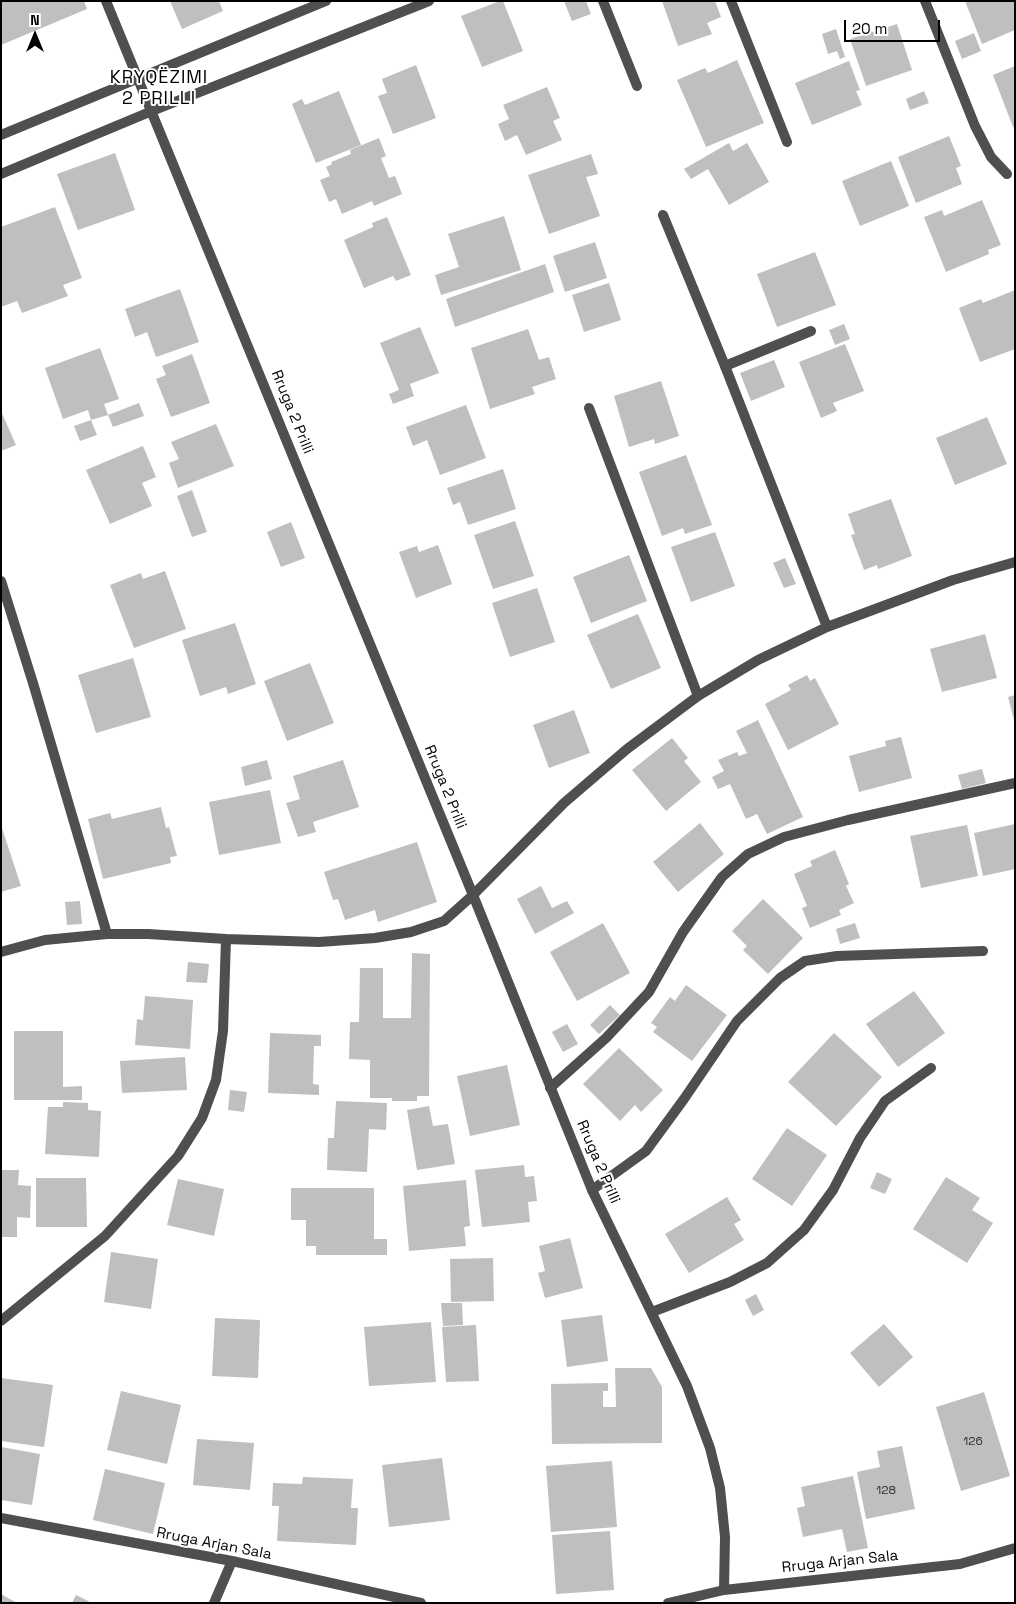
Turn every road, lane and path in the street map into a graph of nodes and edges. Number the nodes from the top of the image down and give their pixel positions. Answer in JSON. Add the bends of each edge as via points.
{"nodes":[{"id":1,"x":106,"y":1,"type":"edge"},
{"id":2,"x":326,"y":1,"type":"edge"},
{"id":3,"x":429,"y":1,"type":"edge"},
{"id":4,"x":603,"y":1,"type":"edge"},
{"id":5,"x":731,"y":1,"type":"edge"},
{"id":6,"x":925,"y":1,"type":"edge"},
{"id":7,"x":138,"y":78,"type":"junction"},
{"id":8,"x":637,"y":86,"type":"dead end"},
{"id":9,"x":152,"y":111,"type":"junction"},
{"id":10,"x":1,"y":135,"type":"edge"},
{"id":11,"x":787,"y":142,"type":"dead end"},
{"id":12,"x":1,"y":174,"type":"edge"},
{"id":13,"x":1007,"y":174,"type":"dead end"},
{"id":14,"x":664,"y":215,"type":"dead end"},
{"id":15,"x":811,"y":331,"type":"dead end"},
{"id":16,"x":725,"y":366,"type":"junction"},
{"id":17,"x":589,"y":408,"type":"dead end"},
{"id":18,"x":1015,"y":562,"type":"edge"},
{"id":19,"x":1,"y":581,"type":"edge"},
{"id":20,"x":827,"y":626,"type":"junction"},
{"id":21,"x":698,"y":696,"type":"junction"},
{"id":22,"x":1015,"y":782,"type":"edge"},
{"id":23,"x":473,"y":895,"type":"junction"},
{"id":24,"x":107,"y":934,"type":"junction"},
{"id":25,"x":226,"y":939,"type":"junction"},
{"id":26,"x":983,"y":951,"type":"dead end"},
{"id":27,"x":1,"y":952,"type":"edge"},
{"id":28,"x":931,"y":1068,"type":"dead end"},
{"id":29,"x":550,"y":1088,"type":"junction"},
{"id":30,"x":592,"y":1190,"type":"junction"},
{"id":31,"x":652,"y":1312,"type":"junction"},
{"id":32,"x":1,"y":1320,"type":"edge"},
{"id":33,"x":1,"y":1518,"type":"edge"},
{"id":34,"x":1015,"y":1548,"type":"edge"},
{"id":35,"x":232,"y":1562,"type":"junction"},
{"id":36,"x":724,"y":1590,"type":"junction"},
{"id":37,"x":214,"y":1603,"type":"edge"},
{"id":38,"x":421,"y":1603,"type":"edge"},
{"id":39,"x":668,"y":1603,"type":"edge"}],
"edges":[{"from":1,"to":7,"type":"street","name":"Rruga 2 Prilli"},
{"from":2,"to":7,"type":"street"},
{"from":3,"to":9,"type":"street"},
{"from":4,"to":8,"type":"street"},
{"from":5,"to":11,"type":"street"},
{"from":6,"to":13,"type":"street","via":[[975,126],[991,157]]},
{"from":7,"to":9,"type":"street","name":"Rruga 2 Prilli"},
{"from":7,"to":10,"type":"street"},
{"from":9,"to":12,"type":"street"},
{"from":9,"to":23,"type":"street","name":"Rruga 2 Prilli"},
{"from":14,"to":16,"type":"street"},
{"from":15,"to":16,"type":"street"},
{"from":16,"to":20,"type":"street"},
{"from":17,"to":21,"type":"street"},
{"from":18,"to":20,"type":"street","via":[[953,580]]},
{"from":19,"to":24,"type":"street"},
{"from":20,"to":21,"type":"street","via":[[758,660]]},
{"from":21,"to":23,"type":"street","via":[[627,749],[564,803]]},
{"from":22,"to":29,"type":"street","via":[[830,825],[784,838],[748,854],[722,877],[683,932],[649,992],[606,1038]]},
{"from":23,"to":25,"type":"street","via":[[444,921],[411,932],[319,942]]},
{"from":23,"to":29,"type":"street","name":"Rruga 2 Prilli"},
{"from":24,"to":25,"type":"street"},
{"from":24,"to":27,"type":"street","via":[[45,940]]},
{"from":25,"to":32,"type":"street","via":[[223,1031],[216,1080],[202,1118],[178,1156],[105,1236]]},
{"from":26,"to":30,"type":"street","via":[[837,956],[805,961],[780,978],[737,1021],[646,1151]]},
{"from":28,"to":31,"type":"street","via":[[885,1101],[860,1138],[833,1190],[804,1230],[767,1262],[730,1282]]},
{"from":29,"to":30,"type":"street","name":"Rruga 2 Prilli"},
{"from":30,"to":31,"type":"street","name":"Rruga 2 Prilli"},
{"from":31,"to":36,"type":"street","name":"Rruga 2 Prilli","via":[[687,1386],[710,1448],[720,1488],[725,1537]]},
{"from":33,"to":35,"type":"street","name":"Rruga Arjan Sala"},
{"from":34,"to":36,"type":"street","name":"Rruga Arjan Sala","via":[[960,1564]]},
{"from":35,"to":37,"type":"street"},
{"from":35,"to":38,"type":"street","name":"Rruga Arjan Sala"},
{"from":36,"to":39,"type":"street","name":"Rruga Arjan Sala"}]}
